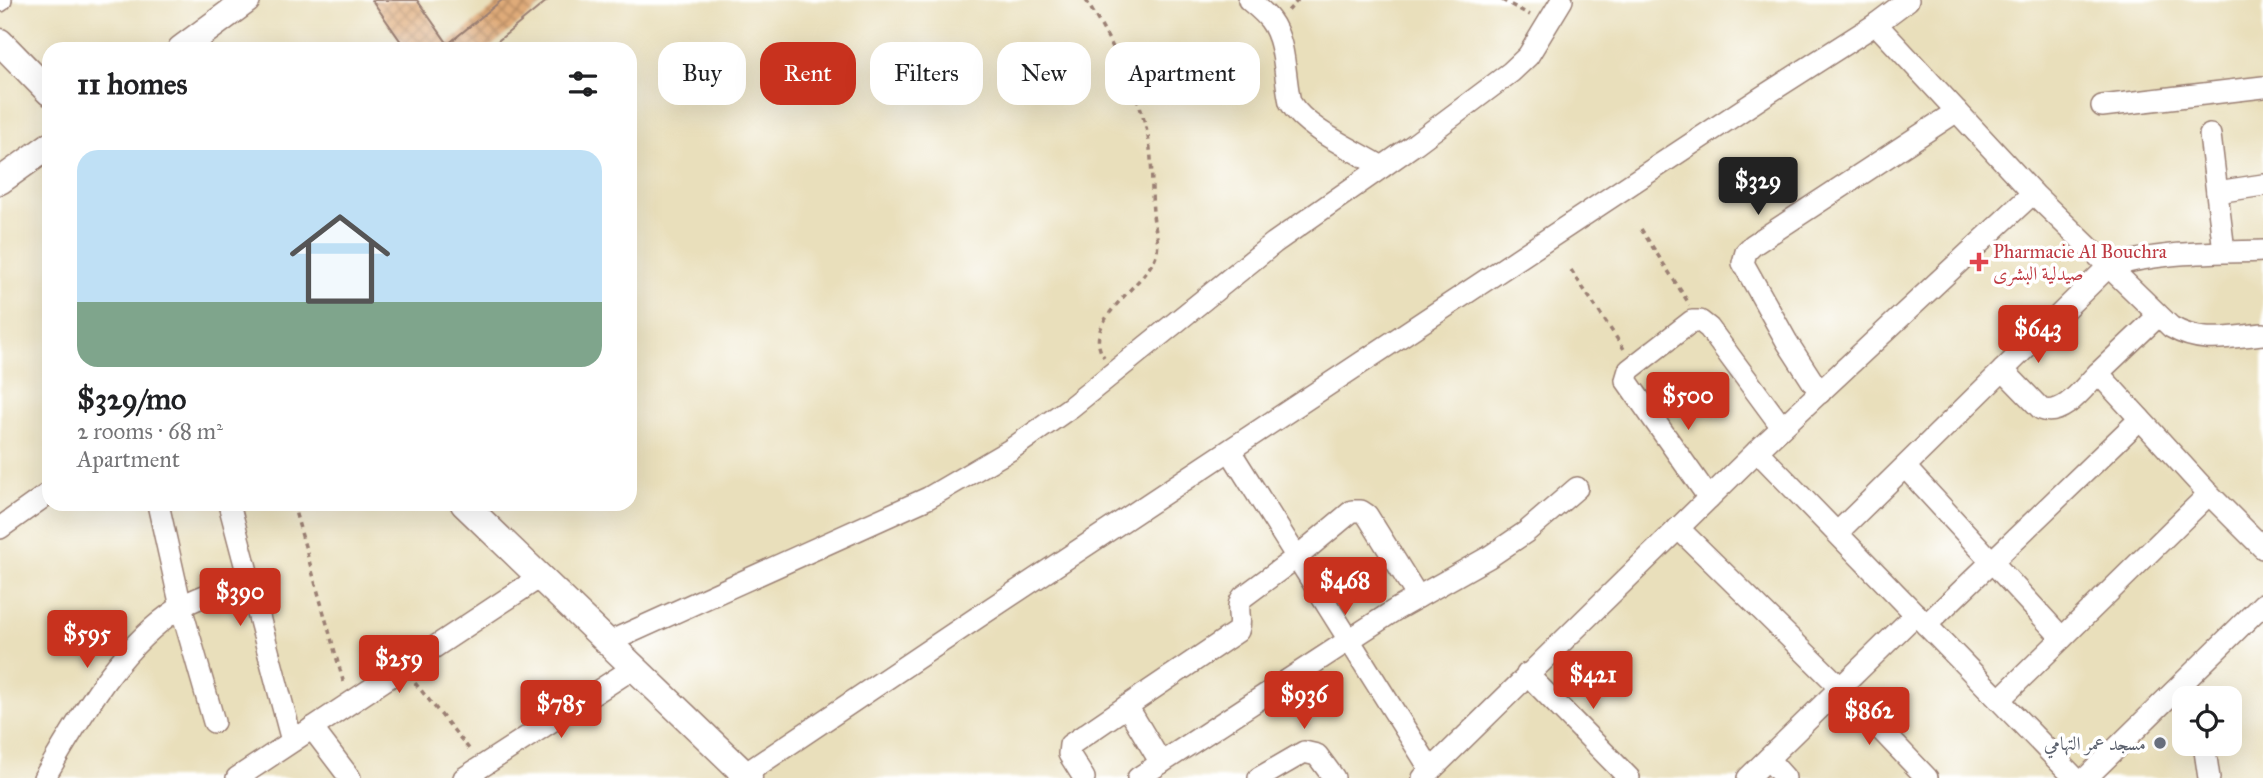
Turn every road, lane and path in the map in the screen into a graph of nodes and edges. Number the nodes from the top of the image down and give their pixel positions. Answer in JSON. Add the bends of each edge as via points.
{"nodes":[{"id":1,"x":247,"y":0,"type":"edge"},
{"id":2,"x":1086,"y":0,"type":"edge"},
{"id":3,"x":1250,"y":0,"type":"edge"},
{"id":4,"x":1502,"y":0,"type":"edge"},
{"id":5,"x":1562,"y":0,"type":"edge"},
{"id":6,"x":1908,"y":0,"type":"edge"},
{"id":7,"x":1547,"y":24,"type":"junction"},
{"id":8,"x":1876,"y":24,"type":"junction"},
{"id":9,"x":0,"y":42,"type":"edge"},
{"id":10,"x":190,"y":42,"type":"edge"},
{"id":11,"x":42,"y":85,"type":"edge"},
{"id":12,"x":2263,"y":87,"type":"edge"},
{"id":13,"x":2102,"y":106,"type":"dead end"},
{"id":14,"x":1957,"y":111,"type":"junction"},
{"id":15,"x":2210,"y":135,"type":"dead end"},
{"id":16,"x":42,"y":151,"type":"edge"},
{"id":17,"x":1382,"y":166,"type":"junction"},
{"id":18,"x":0,"y":181,"type":"edge"},
{"id":19,"x":2263,"y":185,"type":"edge"},
{"id":20,"x":2217,"y":192,"type":"junction"},
{"id":21,"x":2034,"y":193,"type":"junction"},
{"id":22,"x":1641,"y":229,"type":"dead end"},
{"id":23,"x":2224,"y":251,"type":"junction"},
{"id":24,"x":2263,"y":251,"type":"edge"},
{"id":25,"x":2108,"y":267,"type":"junction"},
{"id":26,"x":1571,"y":270,"type":"dead end"},
{"id":27,"x":2158,"y":316,"type":"junction"},
{"id":28,"x":1700,"y":321,"type":"junction"},
{"id":29,"x":2263,"y":334,"type":"edge"},
{"id":30,"x":1635,"y":365,"type":"junction"},
{"id":31,"x":2003,"y":370,"type":"junction"},
{"id":32,"x":1114,"y":372,"type":"junction"},
{"id":33,"x":2098,"y":373,"type":"junction"},
{"id":34,"x":1820,"y":393,"type":"junction"},
{"id":35,"x":2140,"y":419,"type":"junction"},
{"id":36,"x":1782,"y":427,"type":"junction"},
{"id":37,"x":1230,"y":451,"type":"junction"},
{"id":38,"x":1757,"y":451,"type":"junction"},
{"id":39,"x":1905,"y":467,"type":"junction"},
{"id":40,"x":1577,"y":488,"type":"dead end"},
{"id":41,"x":2208,"y":494,"type":"junction"},
{"id":42,"x":42,"y":498,"type":"edge"},
{"id":43,"x":1709,"y":498,"type":"junction"},
{"id":44,"x":160,"y":511,"type":"edge"},
{"id":45,"x":231,"y":511,"type":"edge"},
{"id":46,"x":295,"y":511,"type":"edge"},
{"id":47,"x":471,"y":511,"type":"edge"},
{"id":48,"x":0,"y":528,"type":"edge"},
{"id":49,"x":1678,"y":528,"type":"junction"},
{"id":50,"x":1838,"y":532,"type":"junction"},
{"id":51,"x":2263,"y":548,"type":"edge"},
{"id":52,"x":1297,"y":557,"type":"junction"},
{"id":53,"x":1990,"y":562,"type":"junction"},
{"id":54,"x":540,"y":577,"type":"junction"},
{"id":55,"x":249,"y":580,"type":"junction"},
{"id":56,"x":1418,"y":597,"type":"junction"},
{"id":57,"x":2263,"y":604,"type":"edge"},
{"id":58,"x":181,"y":607,"type":"junction"},
{"id":59,"x":1921,"y":620,"type":"junction"},
{"id":60,"x":2062,"y":638,"type":"junction"},
{"id":61,"x":1349,"y":640,"type":"junction"},
{"id":62,"x":609,"y":642,"type":"junction"},
{"id":63,"x":635,"y":667,"type":"junction"},
{"id":64,"x":403,"y":668,"type":"junction"},
{"id":65,"x":1527,"y":674,"type":"junction"},
{"id":66,"x":2194,"y":674,"type":"junction"},
{"id":67,"x":2196,"y":686,"type":"edge"},
{"id":68,"x":1841,"y":688,"type":"junction"},
{"id":69,"x":2000,"y":699,"type":"junction"},
{"id":70,"x":350,"y":702,"type":"junction"},
{"id":71,"x":1127,"y":706,"type":"junction"},
{"id":72,"x":214,"y":722,"type":"dead end"},
{"id":73,"x":312,"y":728,"type":"junction"},
{"id":74,"x":292,"y":741,"type":"junction"},
{"id":75,"x":2206,"y":756,"type":"edge"},
{"id":76,"x":1768,"y":759,"type":"junction"},
{"id":77,"x":1161,"y":763,"type":"junction"},
{"id":78,"x":483,"y":766,"type":"junction"},
{"id":79,"x":1427,"y":774,"type":"edge"},
{"id":80,"x":1919,"y":775,"type":"edge"},
{"id":81,"x":745,"y":777,"type":"edge"},
{"id":82,"x":44,"y":778,"type":"edge"},
{"id":83,"x":237,"y":778,"type":"edge"},
{"id":84,"x":350,"y":778,"type":"edge"},
{"id":85,"x":464,"y":778,"type":"edge"},
{"id":86,"x":1084,"y":778,"type":"edge"},
{"id":87,"x":1138,"y":778,"type":"edge"},
{"id":88,"x":1259,"y":778,"type":"edge"},
{"id":89,"x":1334,"y":778,"type":"edge"},
{"id":90,"x":1629,"y":778,"type":"edge"},
{"id":91,"x":1748,"y":778,"type":"edge"},
{"id":92,"x":1785,"y":778,"type":"edge"},
{"id":93,"x":2075,"y":778,"type":"edge"},
{"id":94,"x":2086,"y":778,"type":"edge"},
{"id":95,"x":2209,"y":778,"type":"edge"}],
"edges":[{"from":1,"to":10,"type":"street"},
{"from":2,"to":32,"type":"path","via":[[1122,65],[1144,122],[1158,246],[1154,261],[1100,329],[1098,345]]},
{"from":3,"to":17,"type":"street","via":[[1274,26],[1294,110]]},
{"from":4,"to":7,"type":"path"},
{"from":5,"to":7,"type":"street"},
{"from":6,"to":8,"type":"street"},
{"from":7,"to":17,"type":"street","via":[[1511,72]]},
{"from":8,"to":14,"type":"street"},
{"from":8,"to":37,"type":"street"},
{"from":9,"to":11,"type":"street"},
{"from":12,"to":13,"type":"street"},
{"from":14,"to":21,"type":"street"},
{"from":14,"to":34,"type":"street","via":[[1753,245],[1744,256],[1743,263]]},
{"from":15,"to":20,"type":"street"},
{"from":16,"to":18,"type":"street"},
{"from":17,"to":32,"type":"street","via":[[1274,243]]},
{"from":19,"to":20,"type":"street"},
{"from":20,"to":23,"type":"street"},
{"from":21,"to":25,"type":"street"},
{"from":21,"to":34,"type":"street"},
{"from":22,"to":28,"type":"path"},
{"from":23,"to":24,"type":"street"},
{"from":23,"to":25,"type":"street","via":[[2141,257]]},
{"from":25,"to":27,"type":"street"},
{"from":25,"to":31,"type":"street"},
{"from":26,"to":30,"type":"path"},
{"from":27,"to":29,"type":"street","via":[[2196,338]]},
{"from":27,"to":33,"type":"street"},
{"from":28,"to":30,"type":"street","via":[[1692,321]]},
{"from":28,"to":36,"type":"street"},
{"from":30,"to":43,"type":"street","via":[[1626,380]]},
{"from":31,"to":33,"type":"street","via":[[2047,412],[2062,408]]},
{"from":31,"to":39,"type":"street"},
{"from":32,"to":62,"type":"street","via":[[1010,450],[929,498]]},
{"from":33,"to":35,"type":"street"},
{"from":34,"to":36,"type":"street"},
{"from":35,"to":41,"type":"street"},
{"from":35,"to":53,"type":"street"},
{"from":36,"to":38,"type":"street"},
{"from":37,"to":52,"type":"street"},
{"from":37,"to":81,"type":"street"},
{"from":38,"to":43,"type":"street"},
{"from":38,"to":50,"type":"street"},
{"from":39,"to":50,"type":"street"},
{"from":39,"to":53,"type":"street"},
{"from":40,"to":56,"type":"street","via":[[1526,532]]},
{"from":41,"to":51,"type":"street"},
{"from":41,"to":60,"type":"street"},
{"from":42,"to":48,"type":"street"},
{"from":43,"to":49,"type":"street"},
{"from":44,"to":58,"type":"street"},
{"from":45,"to":55,"type":"street"},
{"from":46,"to":70,"type":"path"},
{"from":47,"to":54,"type":"street"},
{"from":49,"to":65,"type":"street"},
{"from":49,"to":68,"type":"street"},
{"from":50,"to":59,"type":"street"},
{"from":52,"to":56,"type":"street","via":[[1352,511],[1361,511]]},
{"from":52,"to":61,"type":"street"},
{"from":52,"to":71,"type":"street","via":[[1239,601],[1238,631]]},
{"from":53,"to":59,"type":"street"},
{"from":53,"to":60,"type":"street"},
{"from":54,"to":62,"type":"street"},
{"from":54,"to":64,"type":"street"},
{"from":55,"to":58,"type":"street"},
{"from":55,"to":74,"type":"street"},
{"from":56,"to":61,"type":"street"},
{"from":57,"to":66,"type":"street"},
{"from":58,"to":72,"type":"street"},
{"from":58,"to":82,"type":"street","via":[[125,654],[90,701]]},
{"from":59,"to":68,"type":"street"},
{"from":59,"to":69,"type":"street"},
{"from":60,"to":69,"type":"street"},
{"from":61,"to":77,"type":"street"},
{"from":61,"to":79,"type":"street"},
{"from":62,"to":63,"type":"street"},
{"from":63,"to":78,"type":"street"},
{"from":63,"to":81,"type":"street"},
{"from":64,"to":70,"type":"street"},
{"from":64,"to":78,"type":"path"},
{"from":65,"to":79,"type":"street"},
{"from":65,"to":90,"type":"street"},
{"from":66,"to":67,"type":"street"},
{"from":66,"to":94,"type":"street"},
{"from":68,"to":76,"type":"street"},
{"from":68,"to":80,"type":"street"},
{"from":69,"to":93,"type":"street"},
{"from":70,"to":73,"type":"street"},
{"from":71,"to":77,"type":"street"},
{"from":71,"to":86,"type":"street","via":[[1070,745],[1069,754]]},
{"from":73,"to":74,"type":"street"},
{"from":73,"to":84,"type":"street"},
{"from":74,"to":83,"type":"street"},
{"from":75,"to":95,"type":"street"},
{"from":76,"to":91,"type":"street"},
{"from":76,"to":92,"type":"street"},
{"from":77,"to":87,"type":"street"},
{"from":78,"to":85,"type":"street"},
{"from":88,"to":89,"type":"street","via":[[1304,752],[1317,755]]}]}
